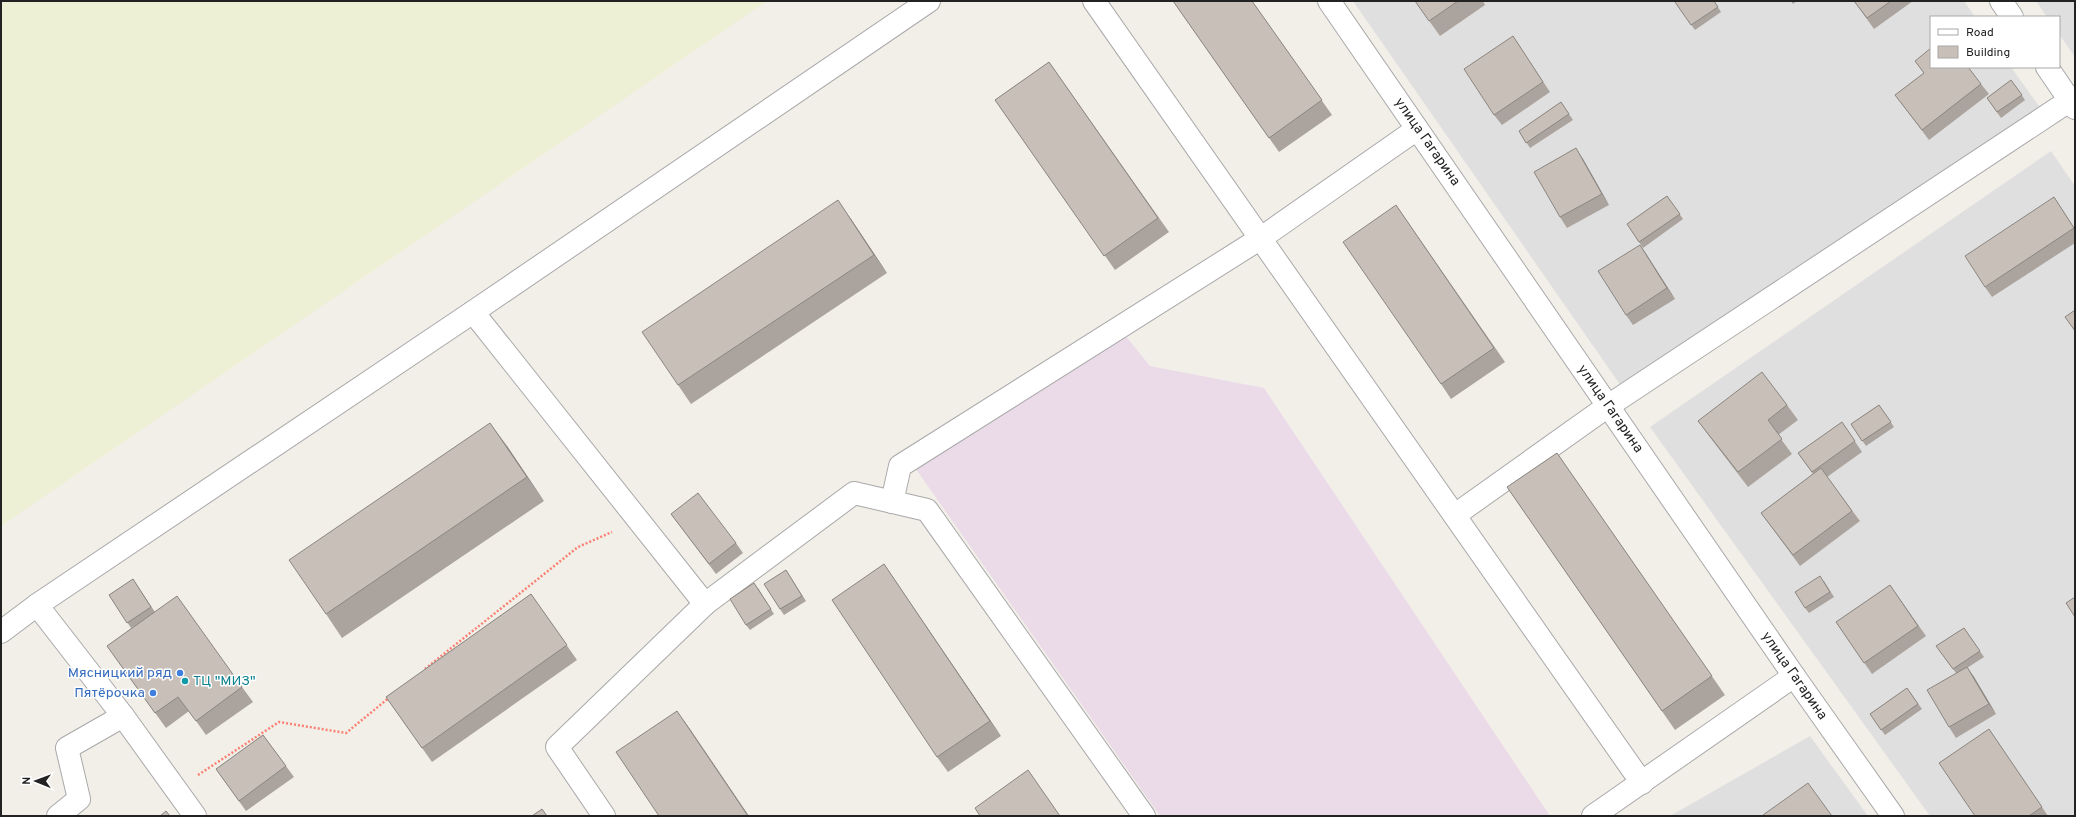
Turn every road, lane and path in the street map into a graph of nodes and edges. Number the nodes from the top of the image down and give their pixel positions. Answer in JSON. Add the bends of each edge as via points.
{"nodes":[{"id":1,"x":929,"y":1,"type":"edge"},
{"id":2,"x":1094,"y":1,"type":"edge"},
{"id":3,"x":1329,"y":1,"type":"edge"},
{"id":4,"x":2001,"y":1,"type":"edge"},
{"id":5,"x":2011,"y":16,"type":"edge"},
{"id":6,"x":2048,"y":68,"type":"edge"},
{"id":7,"x":2073,"y":101,"type":"edge"},
{"id":8,"x":1417,"y":129,"type":"junction"},
{"id":9,"x":1261,"y":238,"type":"junction"},
{"id":10,"x":474,"y":312,"type":"junction"},
{"id":11,"x":1608,"y":406,"type":"junction"},
{"id":12,"x":892,"y":502,"type":"junction"},
{"id":13,"x":1455,"y":515,"type":"junction"},
{"id":14,"x":638,"y":520,"type":"junction"},
{"id":15,"x":705,"y":604,"type":"junction"},
{"id":16,"x":37,"y":605,"type":"junction"},
{"id":17,"x":1,"y":632,"type":"edge"},
{"id":18,"x":419,"y":674,"type":"edge"},
{"id":19,"x":1794,"y":676,"type":"junction"},
{"id":20,"x":394,"y":694,"type":"edge"},
{"id":21,"x":123,"y":716,"type":"junction"},
{"id":22,"x":1642,"y":783,"type":"junction"},
{"id":23,"x":176,"y":789,"type":"junction"},
{"id":24,"x":58,"y":816,"type":"edge"},
{"id":25,"x":195,"y":816,"type":"edge"},
{"id":26,"x":604,"y":816,"type":"edge"},
{"id":27,"x":1144,"y":816,"type":"edge"},
{"id":28,"x":1593,"y":816,"type":"edge"},
{"id":29,"x":1893,"y":816,"type":"edge"}],
"edges":[{"from":1,"to":10,"type":"street"},
{"from":2,"to":9,"type":"street"},
{"from":3,"to":8,"type":"street","name":"улица Гагарина"},
{"from":4,"to":5,"type":"street"},
{"from":6,"to":7,"type":"street"},
{"from":7,"to":11,"type":"street"},
{"from":8,"to":9,"type":"street"},
{"from":8,"to":11,"type":"street","name":"улица Гагарина"},
{"from":9,"to":12,"type":"street","via":[[900,466]]},
{"from":9,"to":13,"type":"street"},
{"from":10,"to":14,"type":"street"},
{"from":10,"to":16,"type":"street"},
{"from":11,"to":13,"type":"street"},
{"from":11,"to":19,"type":"street","name":"улица Гагарина"},
{"from":12,"to":15,"type":"street","via":[[854,493]]},
{"from":12,"to":27,"type":"street","via":[[927,510]]},
{"from":13,"to":22,"type":"street"},
{"from":14,"to":15,"type":"street"},
{"from":14,"to":18,"type":"path","via":[[578,547]]},
{"from":15,"to":26,"type":"street","via":[[557,747]]},
{"from":16,"to":17,"type":"street"},
{"from":16,"to":21,"type":"street"},
{"from":19,"to":22,"type":"street"},
{"from":19,"to":29,"type":"street","name":"улица Гагарина"},
{"from":20,"to":23,"type":"path","via":[[346,733],[279,722]]},
{"from":21,"to":23,"type":"street"},
{"from":21,"to":24,"type":"street","via":[[67,748],[79,799]]},
{"from":22,"to":28,"type":"street"},
{"from":23,"to":25,"type":"street"}]}
